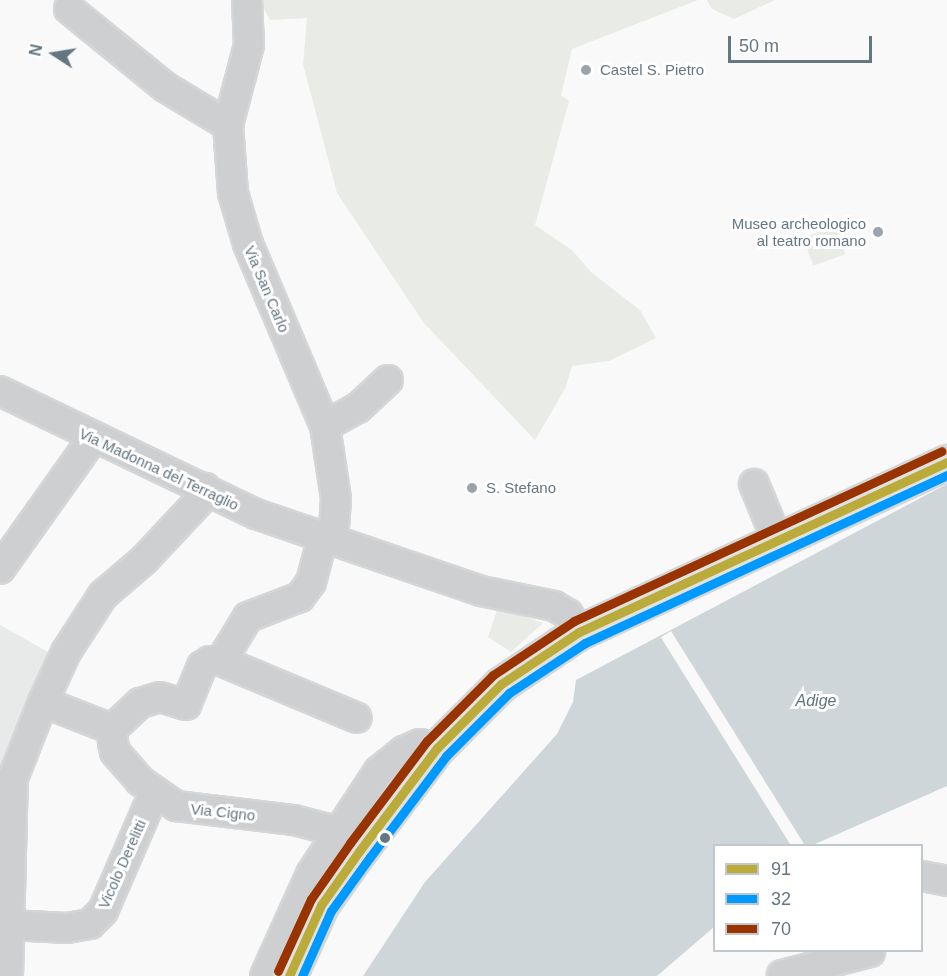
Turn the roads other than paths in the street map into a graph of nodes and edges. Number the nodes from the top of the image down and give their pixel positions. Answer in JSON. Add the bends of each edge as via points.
{"nodes":[{"id":1,"x":246,"y":0,"type":"edge"},
{"id":2,"x":69,"y":9,"type":"dead end"},
{"id":3,"x":228,"y":125,"type":"junction"},
{"id":4,"x":388,"y":380,"type":"dead end"},
{"id":5,"x":7,"y":393,"type":"edge"},
{"id":6,"x":325,"y":426,"type":"junction"},
{"id":7,"x":93,"y":438,"type":"junction"},
{"id":8,"x":947,"y":462,"type":"edge"},
{"id":9,"x":754,"y":484,"type":"dead end"},
{"id":10,"x":205,"y":488,"type":"junction"},
{"id":11,"x":328,"y":537,"type":"junction"},
{"id":12,"x":778,"y":542,"type":"junction"},
{"id":13,"x":0,"y":569,"type":"edge"},
{"id":14,"x":579,"y":632,"type":"junction"},
{"id":15,"x":221,"y":661,"type":"junction"},
{"id":16,"x":43,"y":702,"type":"junction"},
{"id":17,"x":357,"y":718,"type":"dead end"},
{"id":18,"x":112,"y":729,"type":"junction"},
{"id":19,"x":437,"y":748,"type":"junction"},
{"id":20,"x":154,"y":793,"type":"junction"},
{"id":21,"x":339,"y":832,"type":"junction"},
{"id":22,"x":923,"y":876,"type":"edge"},
{"id":23,"x":947,"y":881,"type":"edge"},
{"id":24,"x":10,"y":925,"type":"junction"},
{"id":25,"x":798,"y":952,"type":"edge"},
{"id":26,"x":871,"y":959,"type":"edge"},
{"id":27,"x":782,"y":975,"type":"edge"},
{"id":28,"x":8,"y":976,"type":"edge"},
{"id":29,"x":265,"y":976,"type":"edge"},
{"id":30,"x":289,"y":976,"type":"edge"}],
"edges":[{"from":1,"to":3,"type":"street","name":"Via San Carlo","via":[[250,35],[244,75]]},
{"from":2,"to":3,"type":"street","via":[[165,87]]},
{"from":3,"to":6,"type":"street","name":"Via San Carlo","via":[[233,193],[248,244]]},
{"from":4,"to":6,"type":"street","via":[[358,408]]},
{"from":5,"to":7,"type":"street","name":"Via Madonna del Terraglio"},
{"from":6,"to":11,"type":"street","name":"Via San Carlo","via":[[336,499]]},
{"from":7,"to":10,"type":"street","name":"Via Madonna del Terraglio"},
{"from":7,"to":13,"type":"street"},
{"from":8,"to":12,"type":"main road"},
{"from":9,"to":12,"type":"street"},
{"from":10,"to":11,"type":"street","name":"Via Madonna del Terraglio","via":[[256,514]]},
{"from":10,"to":16,"type":"street","via":[[201,499],[144,560],[103,595],[66,652]]},
{"from":11,"to":14,"type":"street","name":"Via Madonna del Terraglio","via":[[480,591],[554,606],[568,614]]},
{"from":11,"to":15,"type":"street","name":"Via San Carlo","via":[[300,597],[248,617]]},
{"from":12,"to":14,"type":"main road"},
{"from":14,"to":19,"type":"main road","via":[[501,684]]},
{"from":15,"to":17,"type":"street"},
{"from":15,"to":18,"type":"street","via":[[202,666],[186,705],[160,697],[140,703]]},
{"from":16,"to":18,"type":"street"},
{"from":16,"to":24,"type":"street","via":[[12,778]]},
{"from":18,"to":20,"type":"street","name":"Via Cigno","via":[[115,752]]},
{"from":19,"to":21,"type":"street","via":[[420,744],[379,771]]},
{"from":19,"to":30,"type":"main road","via":[[321,905]]},
{"from":20,"to":21,"type":"street","name":"Via Cigno","via":[[176,806],[294,820]]},
{"from":20,"to":24,"type":"street","name":"Vicolo Derelitti","via":[[103,911],[90,924],[67,928]]},
{"from":21,"to":29,"type":"street","via":[[311,874]]},
{"from":22,"to":23,"type":"street"},
{"from":24,"to":28,"type":"street"},
{"from":25,"to":27,"type":"street"},
{"from":26,"to":27,"type":"street"}]}
